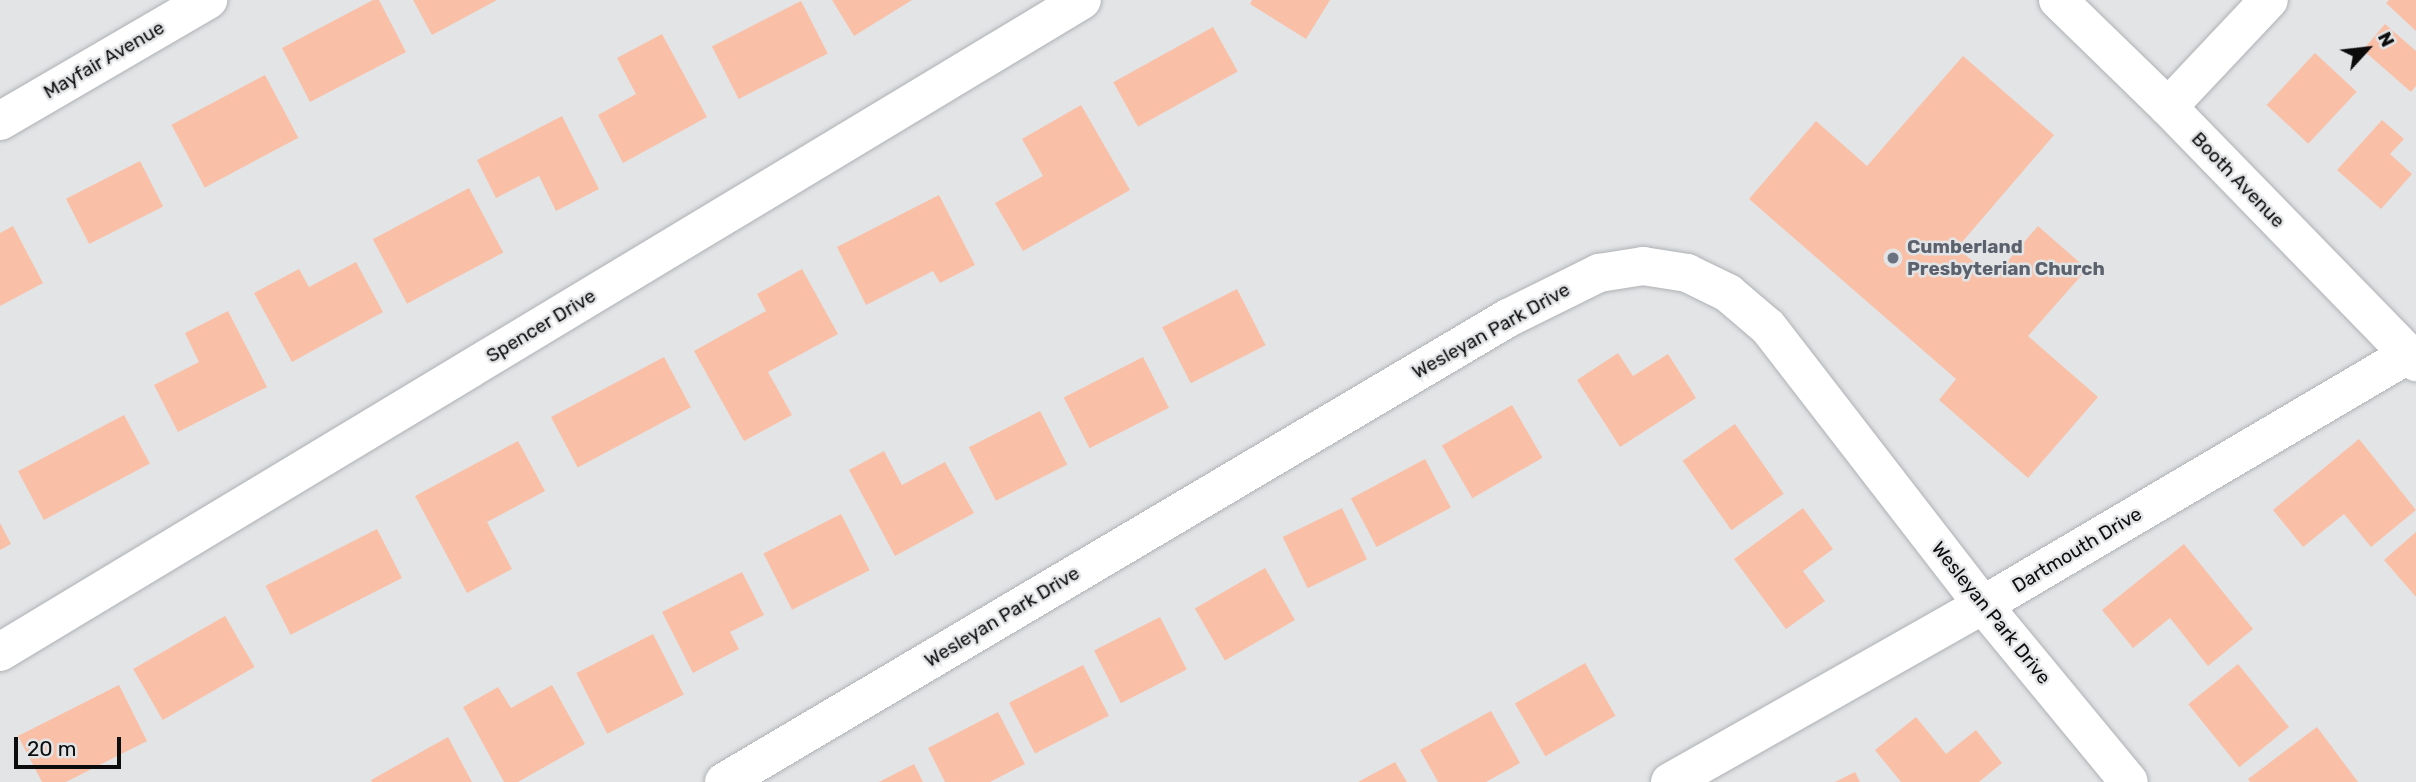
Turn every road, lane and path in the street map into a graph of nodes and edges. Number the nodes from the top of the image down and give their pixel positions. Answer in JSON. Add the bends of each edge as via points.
{"nodes":[{"id":1,"x":208,"y":0,"type":"edge"},
{"id":2,"x":1082,"y":0,"type":"edge"},
{"id":3,"x":2058,"y":0,"type":"edge"},
{"id":4,"x":2269,"y":0,"type":"edge"},
{"id":5,"x":2168,"y":107,"type":"junction"},
{"id":6,"x":0,"y":121,"type":"edge"},
{"id":7,"x":2412,"y":358,"type":"edge"},
{"id":8,"x":1983,"y":605,"type":"junction"},
{"id":9,"x":0,"y":652,"type":"edge"},
{"id":10,"x":724,"y":782,"type":"edge"},
{"id":11,"x":1670,"y":782,"type":"edge"},
{"id":12,"x":2129,"y":782,"type":"edge"}],
"edges":[{"from":1,"to":6,"type":"street","name":"Mayfair Avenue"},
{"from":2,"to":9,"type":"street","name":"Spencer Drive"},
{"from":3,"to":5,"type":"street","name":"Booth Avenue"},
{"from":4,"to":5,"type":"street"},
{"from":5,"to":7,"type":"street","name":"Booth Avenue"},
{"from":7,"to":8,"type":"street","name":"Dartmouth Drive"},
{"from":8,"to":10,"type":"street","name":"Wesleyan Park Drive","via":[[1768,327],[1728,293],[1687,273],[1643,267],[1599,273],[1508,318]]},
{"from":8,"to":11,"type":"street","name":"Dartmouth Drive"},
{"from":8,"to":12,"type":"street","name":"Wesleyan Park Drive"}]}
